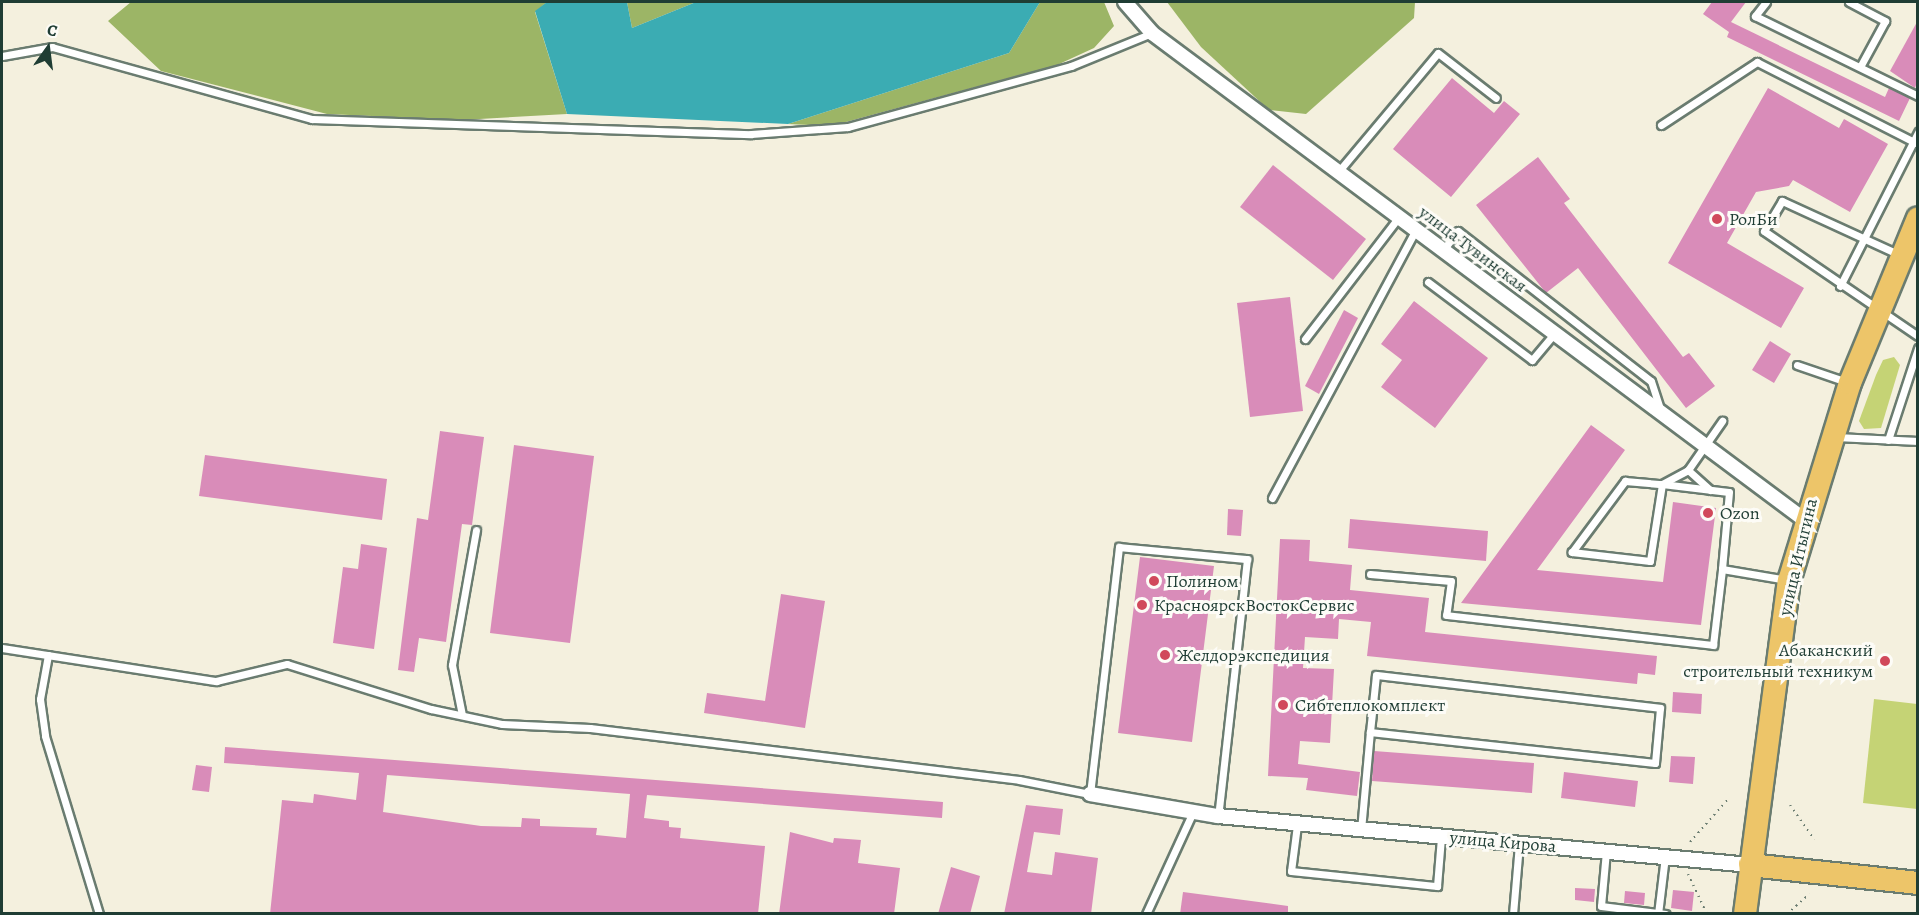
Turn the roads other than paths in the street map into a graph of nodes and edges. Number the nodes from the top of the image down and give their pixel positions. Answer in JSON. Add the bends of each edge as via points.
{"nodes":[{"id":1,"x":1125,"y":2,"type":"edge"},
{"id":2,"x":1766,"y":2,"type":"edge"},
{"id":3,"x":1849,"y":2,"type":"edge"},
{"id":4,"x":1152,"y":33,"type":"junction"},
{"id":5,"x":2,"y":56,"type":"edge"},
{"id":6,"x":1860,"y":67,"type":"junction"},
{"id":7,"x":1917,"y":96,"type":"edge"},
{"id":8,"x":1496,"y":98,"type":"dead end"},
{"id":9,"x":1661,"y":125,"type":"dead end"},
{"id":10,"x":1917,"y":132,"type":"edge"},
{"id":11,"x":1915,"y":142,"type":"edge"},
{"id":12,"x":1338,"y":172,"type":"junction"},
{"id":13,"x":1399,"y":217,"type":"junction"},
{"id":14,"x":1917,"y":218,"type":"edge"},
{"id":15,"x":1416,"y":229,"type":"junction"},
{"id":16,"x":1864,"y":239,"type":"junction"},
{"id":17,"x":1443,"y":250,"type":"junction"},
{"id":18,"x":1900,"y":255,"type":"junction"},
{"id":19,"x":1428,"y":282,"type":"dead end"},
{"id":20,"x":1839,"y":286,"type":"junction"},
{"id":21,"x":1875,"y":312,"type":"junction"},
{"id":22,"x":1555,"y":333,"type":"junction"},
{"id":23,"x":1917,"y":336,"type":"edge"},
{"id":24,"x":1305,"y":339,"type":"dead end"},
{"id":25,"x":1917,"y":348,"type":"edge"},
{"id":26,"x":1797,"y":365,"type":"dead end"},
{"id":27,"x":1850,"y":382,"type":"junction"},
{"id":28,"x":1661,"y":413,"type":"junction"},
{"id":29,"x":1722,"y":421,"type":"dead end"},
{"id":30,"x":1831,"y":437,"type":"junction"},
{"id":31,"x":1888,"y":440,"type":"junction"},
{"id":32,"x":1917,"y":441,"type":"edge"},
{"id":33,"x":1705,"y":446,"type":"junction"},
{"id":34,"x":1688,"y":470,"type":"junction"},
{"id":35,"x":1662,"y":484,"type":"junction"},
{"id":36,"x":1710,"y":490,"type":"junction"},
{"id":37,"x":1272,"y":498,"type":"dead end"},
{"id":38,"x":1805,"y":520,"type":"junction"},
{"id":39,"x":476,"y":530,"type":"dead end"},
{"id":40,"x":1722,"y":568,"type":"junction"},
{"id":41,"x":1370,"y":574,"type":"dead end"},
{"id":42,"x":1789,"y":581,"type":"junction"},
{"id":43,"x":2,"y":648,"type":"edge"},
{"id":44,"x":48,"y":655,"type":"junction"},
{"id":45,"x":462,"y":715,"type":"junction"},
{"id":46,"x":1370,"y":732,"type":"junction"},
{"id":47,"x":1090,"y":794,"type":"junction"},
{"id":48,"x":1193,"y":812,"type":"junction"},
{"id":49,"x":1218,"y":816,"type":"junction"},
{"id":50,"x":1297,"y":825,"type":"junction"},
{"id":51,"x":1361,"y":830,"type":"junction"},
{"id":52,"x":1441,"y":837,"type":"junction"},
{"id":53,"x":1519,"y":844,"type":"junction"},
{"id":54,"x":1606,"y":851,"type":"junction"},
{"id":55,"x":1665,"y":856,"type":"junction"},
{"id":56,"x":1750,"y":865,"type":"junction"},
{"id":57,"x":1917,"y":883,"type":"edge"},
{"id":58,"x":1658,"y":912,"type":"edge"},
{"id":59,"x":99,"y":914,"type":"edge"},
{"id":60,"x":1146,"y":914,"type":"edge"},
{"id":61,"x":1513,"y":914,"type":"edge"},
{"id":62,"x":1666,"y":914,"type":"edge"},
{"id":63,"x":1745,"y":914,"type":"edge"}],
"edges":[{"from":1,"to":4,"type":"street","name":"улица Тувинская"},
{"from":2,"to":6,"type":"lane","via":[[1755,16]]},
{"from":3,"to":6,"type":"lane","via":[[1885,21]]},
{"from":4,"to":5,"type":"lane","via":[[1071,66],[848,127],[751,134],[312,119],[52,46]]},
{"from":4,"to":12,"type":"street","name":"улица Тувинская"},
{"from":6,"to":7,"type":"lane"},
{"from":8,"to":12,"type":"lane","via":[[1438,52]]},
{"from":9,"to":11,"type":"lane","via":[[1757,62]]},
{"from":10,"to":11,"type":"lane"},
{"from":11,"to":16,"type":"lane"},
{"from":12,"to":13,"type":"street","name":"улица Тувинская"},
{"from":13,"to":15,"type":"street","name":"улица Тувинская"},
{"from":13,"to":24,"type":"lane"},
{"from":14,"to":18,"type":"main road","name":"улица Итыгина"},
{"from":15,"to":17,"type":"street","name":"улица Тувинская"},
{"from":15,"to":37,"type":"lane"},
{"from":16,"to":18,"type":"lane"},
{"from":16,"to":20,"type":"lane"},
{"from":16,"to":20,"type":"lane","via":[[1782,201],[1764,231]]},
{"from":17,"to":22,"type":"street","name":"улица Тувинская"},
{"from":17,"to":28,"type":"lane","via":[[1458,231],[1652,381]]},
{"from":18,"to":21,"type":"main road","name":"улица Итыгина"},
{"from":19,"to":22,"type":"lane","via":[[1532,360]]},
{"from":20,"to":21,"type":"lane"},
{"from":21,"to":23,"type":"lane"},
{"from":21,"to":27,"type":"main road","name":"улица Итыгина"},
{"from":22,"to":28,"type":"street","name":"улица Тувинская"},
{"from":25,"to":31,"type":"lane"},
{"from":26,"to":27,"type":"lane"},
{"from":27,"to":30,"type":"main road","name":"улица Итыгина"},
{"from":28,"to":33,"type":"street","name":"улица Тувинская"},
{"from":29,"to":33,"type":"lane"},
{"from":30,"to":31,"type":"lane"},
{"from":30,"to":38,"type":"main road","name":"улица Итыгина"},
{"from":31,"to":32,"type":"lane"},
{"from":33,"to":34,"type":"lane"},
{"from":33,"to":38,"type":"street","name":"улица Тувинская"},
{"from":34,"to":35,"type":"lane"},
{"from":34,"to":36,"type":"lane"},
{"from":35,"to":35,"type":"lane","via":[[1650,561],[1572,552],[1624,481]]},
{"from":35,"to":36,"type":"lane"},
{"from":36,"to":40,"type":"lane","via":[[1729,492]]},
{"from":38,"to":42,"type":"main road","name":"улица Итыгина"},
{"from":39,"to":45,"type":"lane","via":[[453,665]]},
{"from":40,"to":41,"type":"lane","via":[[1713,645],[1446,615],[1451,581]]},
{"from":40,"to":42,"type":"lane"},
{"from":42,"to":56,"type":"main road","name":"улица Итыгина"},
{"from":43,"to":44,"type":"lane"},
{"from":44,"to":45,"type":"lane","via":[[216,681],[287,664]]},
{"from":44,"to":59,"type":"lane","via":[[40,699],[45,736]]},
{"from":45,"to":47,"type":"lane","via":[[1008,779]]},
{"from":46,"to":46,"type":"lane","via":[[1376,675],[1660,708],[1655,763]]},
{"from":46,"to":51,"type":"lane"},
{"from":47,"to":48,"type":"street","name":"улица Кирова"},
{"from":47,"to":49,"type":"lane","via":[[1119,547],[1247,559]]},
{"from":48,"to":49,"type":"street","name":"улица Кирова"},
{"from":48,"to":60,"type":"lane"},
{"from":49,"to":50,"type":"street","name":"улица Кирова"},
{"from":50,"to":51,"type":"street","name":"улица Кирова"},
{"from":50,"to":52,"type":"lane","via":[[1291,871],[1437,886]]},
{"from":51,"to":52,"type":"street","name":"улица Кирова"},
{"from":52,"to":53,"type":"street","name":"улица Кирова"},
{"from":53,"to":54,"type":"street","name":"улица Кирова"},
{"from":53,"to":61,"type":"lane"},
{"from":54,"to":55,"type":"street","name":"улица Кирова"},
{"from":54,"to":58,"type":"lane","via":[[1601,906]]},
{"from":55,"to":56,"type":"street","name":"улица Кирова"},
{"from":55,"to":58,"type":"lane"},
{"from":56,"to":57,"type":"main road","name":"улица Кирова"},
{"from":56,"to":63,"type":"main road","name":"улица Итыгина"},
{"from":58,"to":62,"type":"lane"}]}
